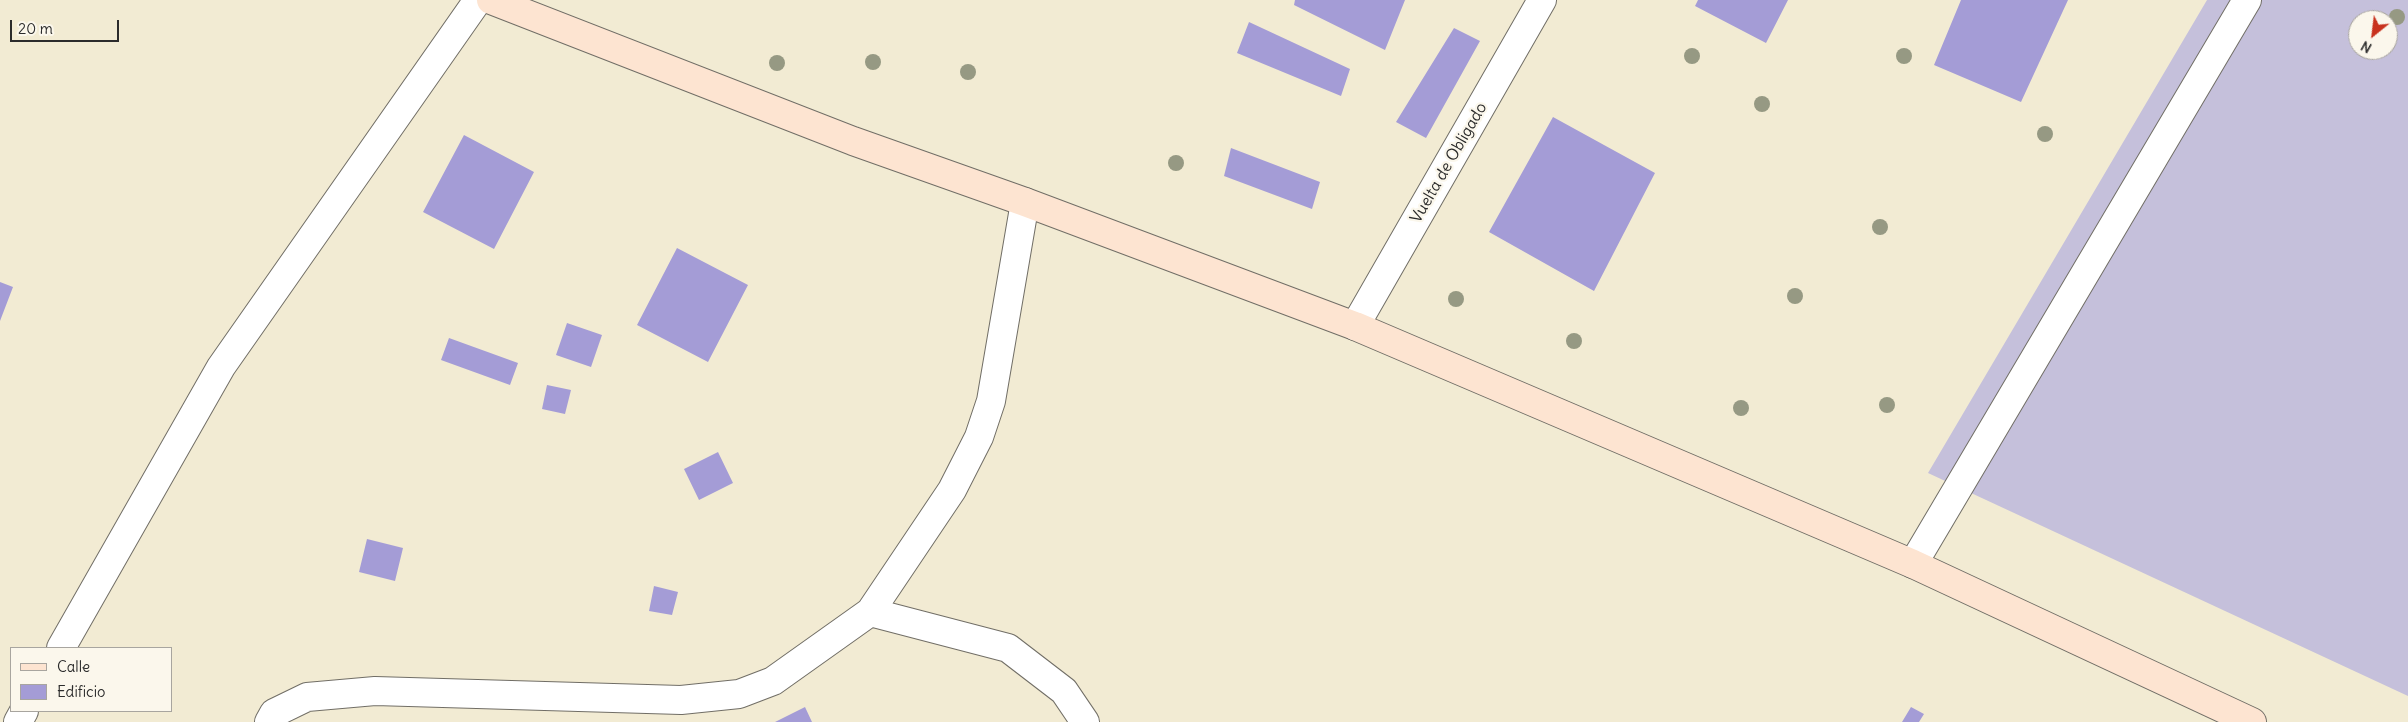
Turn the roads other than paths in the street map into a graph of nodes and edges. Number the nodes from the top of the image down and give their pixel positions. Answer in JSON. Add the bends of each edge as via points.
{"nodes":[{"id":1,"x":478,"y":0,"type":"edge"},
{"id":2,"x":491,"y":0,"type":"edge"},
{"id":3,"x":1542,"y":0,"type":"edge"},
{"id":4,"x":2247,"y":0,"type":"edge"},
{"id":5,"x":1025,"y":202,"type":"junction"},
{"id":6,"x":1356,"y":326,"type":"junction"},
{"id":7,"x":1913,"y":564,"type":"junction"},
{"id":8,"x":870,"y":612,"type":"junction"},
{"id":9,"x":62,"y":647,"type":"edge"},
{"id":10,"x":269,"y":722,"type":"edge"},
{"id":11,"x":1084,"y":722,"type":"edge"},
{"id":12,"x":2252,"y":722,"type":"edge"}],
"edges":[{"from":1,"to":9,"type":"street","via":[[222,368]]},
{"from":2,"to":5,"type":"main road","via":[[853,141]]},
{"from":3,"to":6,"type":"street","name":"Vuelta de Obligado"},
{"from":4,"to":7,"type":"street"},
{"from":5,"to":6,"type":"main road"},
{"from":5,"to":8,"type":"street","via":[[991,400],[979,437],[952,490]]},
{"from":6,"to":7,"type":"main road"},
{"from":7,"to":12,"type":"main road"},
{"from":8,"to":10,"type":"street","via":[[773,681],[739,694],[681,700],[375,691],[307,696],[274,713]]},
{"from":8,"to":11,"type":"street","via":[[1008,648],[1064,691]]}]}
